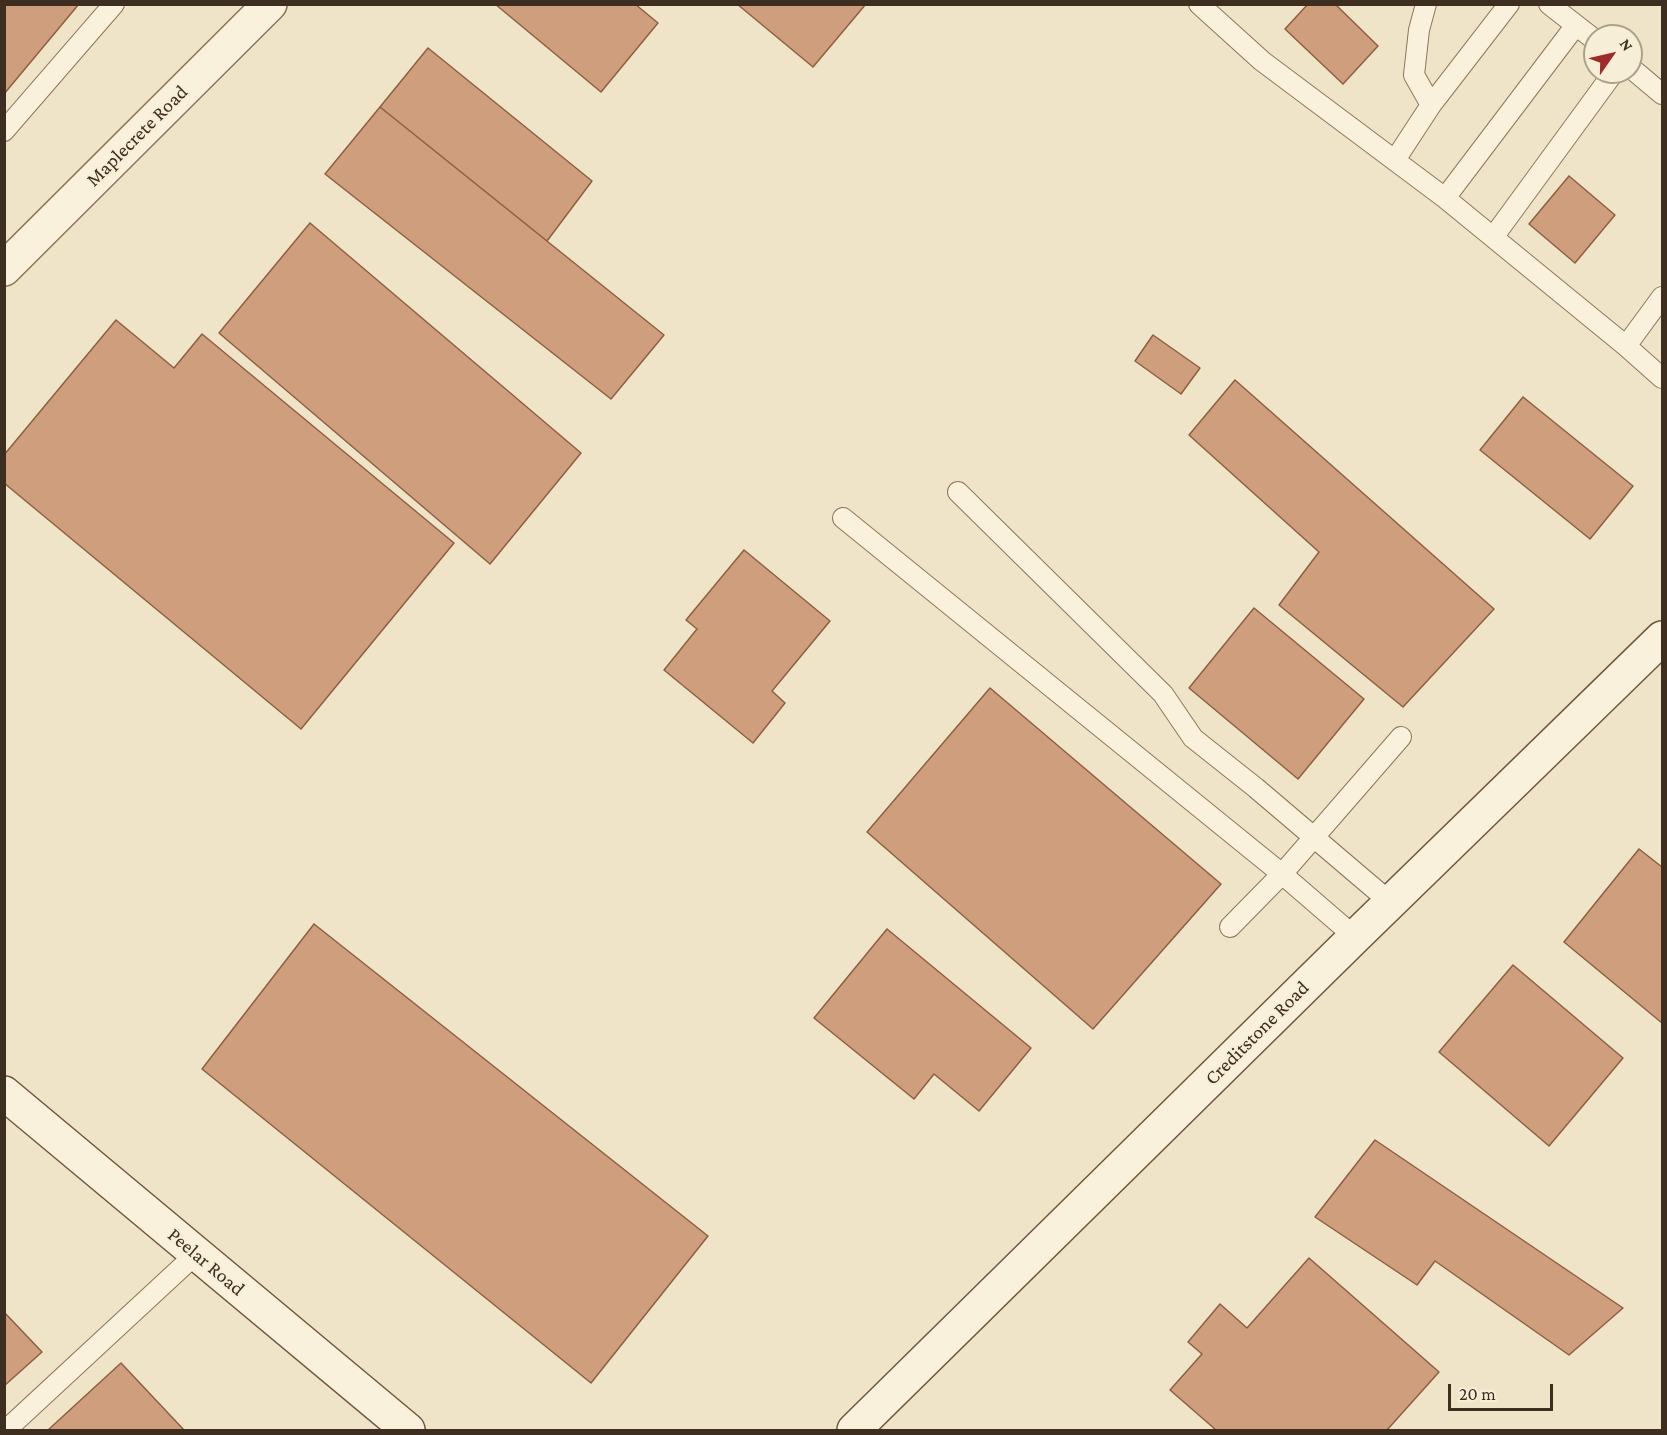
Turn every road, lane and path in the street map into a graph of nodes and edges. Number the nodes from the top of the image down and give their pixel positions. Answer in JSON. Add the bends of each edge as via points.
{"nodes":[{"id":1,"x":114,"y":4,"type":"edge"},
{"id":2,"x":270,"y":4,"type":"edge"},
{"id":3,"x":1199,"y":4,"type":"edge"},
{"id":4,"x":1426,"y":4,"type":"edge"},
{"id":5,"x":1509,"y":4,"type":"edge"},
{"id":6,"x":1549,"y":4,"type":"edge"},
{"id":7,"x":1576,"y":25,"type":"junction"},
{"id":8,"x":1583,"y":31,"type":"edge"},
{"id":9,"x":1643,"y":78,"type":"edge"},
{"id":10,"x":1605,"y":84,"type":"edge"},
{"id":11,"x":1662,"y":94,"type":"edge"},
{"id":12,"x":1431,"y":105,"type":"junction"},
{"id":13,"x":4,"y":131,"type":"edge"},
{"id":14,"x":1395,"y":160,"type":"junction"},
{"id":15,"x":1445,"y":198,"type":"junction"},
{"id":16,"x":1494,"y":236,"type":"junction"},
{"id":17,"x":4,"y":269,"type":"edge"},
{"id":18,"x":1662,"y":297,"type":"edge"},
{"id":19,"x":1626,"y":346,"type":"junction"},
{"id":20,"x":1662,"y":378,"type":"edge"},
{"id":21,"x":958,"y":492,"type":"dead end"},
{"id":22,"x":843,"y":518,"type":"dead end"},
{"id":23,"x":1662,"y":638,"type":"edge"},
{"id":24,"x":1401,"y":737,"type":"dead end"},
{"id":25,"x":1314,"y":839,"type":"junction"},
{"id":26,"x":1282,"y":874,"type":"junction"},
{"id":27,"x":1390,"y":902,"type":"junction"},
{"id":28,"x":1230,"y":927,"type":"dead end"},
{"id":29,"x":1355,"y":937,"type":"junction"},
{"id":30,"x":4,"y":1093,"type":"edge"},
{"id":31,"x":196,"y":1254,"type":"junction"},
{"id":32,"x":6,"y":1431,"type":"edge"},
{"id":33,"x":408,"y":1431,"type":"edge"},
{"id":34,"x":854,"y":1431,"type":"edge"}],
"edges":[{"from":1,"to":13,"type":"lane"},
{"from":2,"to":17,"type":"street","name":"Maplecrete Road"},
{"from":3,"to":14,"type":"lane","via":[[1262,61]]},
{"from":4,"to":12,"type":"lane","via":[[1414,75]]},
{"from":5,"to":12,"type":"lane"},
{"from":6,"to":7,"type":"lane"},
{"from":7,"to":8,"type":"lane"},
{"from":7,"to":15,"type":"lane"},
{"from":9,"to":11,"type":"lane"},
{"from":10,"to":16,"type":"lane"},
{"from":12,"to":14,"type":"lane"},
{"from":14,"to":15,"type":"lane"},
{"from":15,"to":16,"type":"lane"},
{"from":16,"to":19,"type":"lane"},
{"from":18,"to":19,"type":"lane"},
{"from":19,"to":20,"type":"lane"},
{"from":21,"to":25,"type":"lane","via":[[1163,694],[1193,738]]},
{"from":22,"to":26,"type":"lane"},
{"from":23,"to":27,"type":"street","name":"Creditstone Road"},
{"from":24,"to":25,"type":"lane"},
{"from":25,"to":26,"type":"lane"},
{"from":25,"to":27,"type":"lane"},
{"from":26,"to":28,"type":"lane"},
{"from":26,"to":29,"type":"lane"},
{"from":27,"to":29,"type":"street","name":"Creditstone Road"},
{"from":29,"to":34,"type":"street","name":"Creditstone Road"},
{"from":30,"to":31,"type":"street","name":"Peelar Road"},
{"from":31,"to":32,"type":"lane"},
{"from":31,"to":33,"type":"street","name":"Peelar Road"}]}
